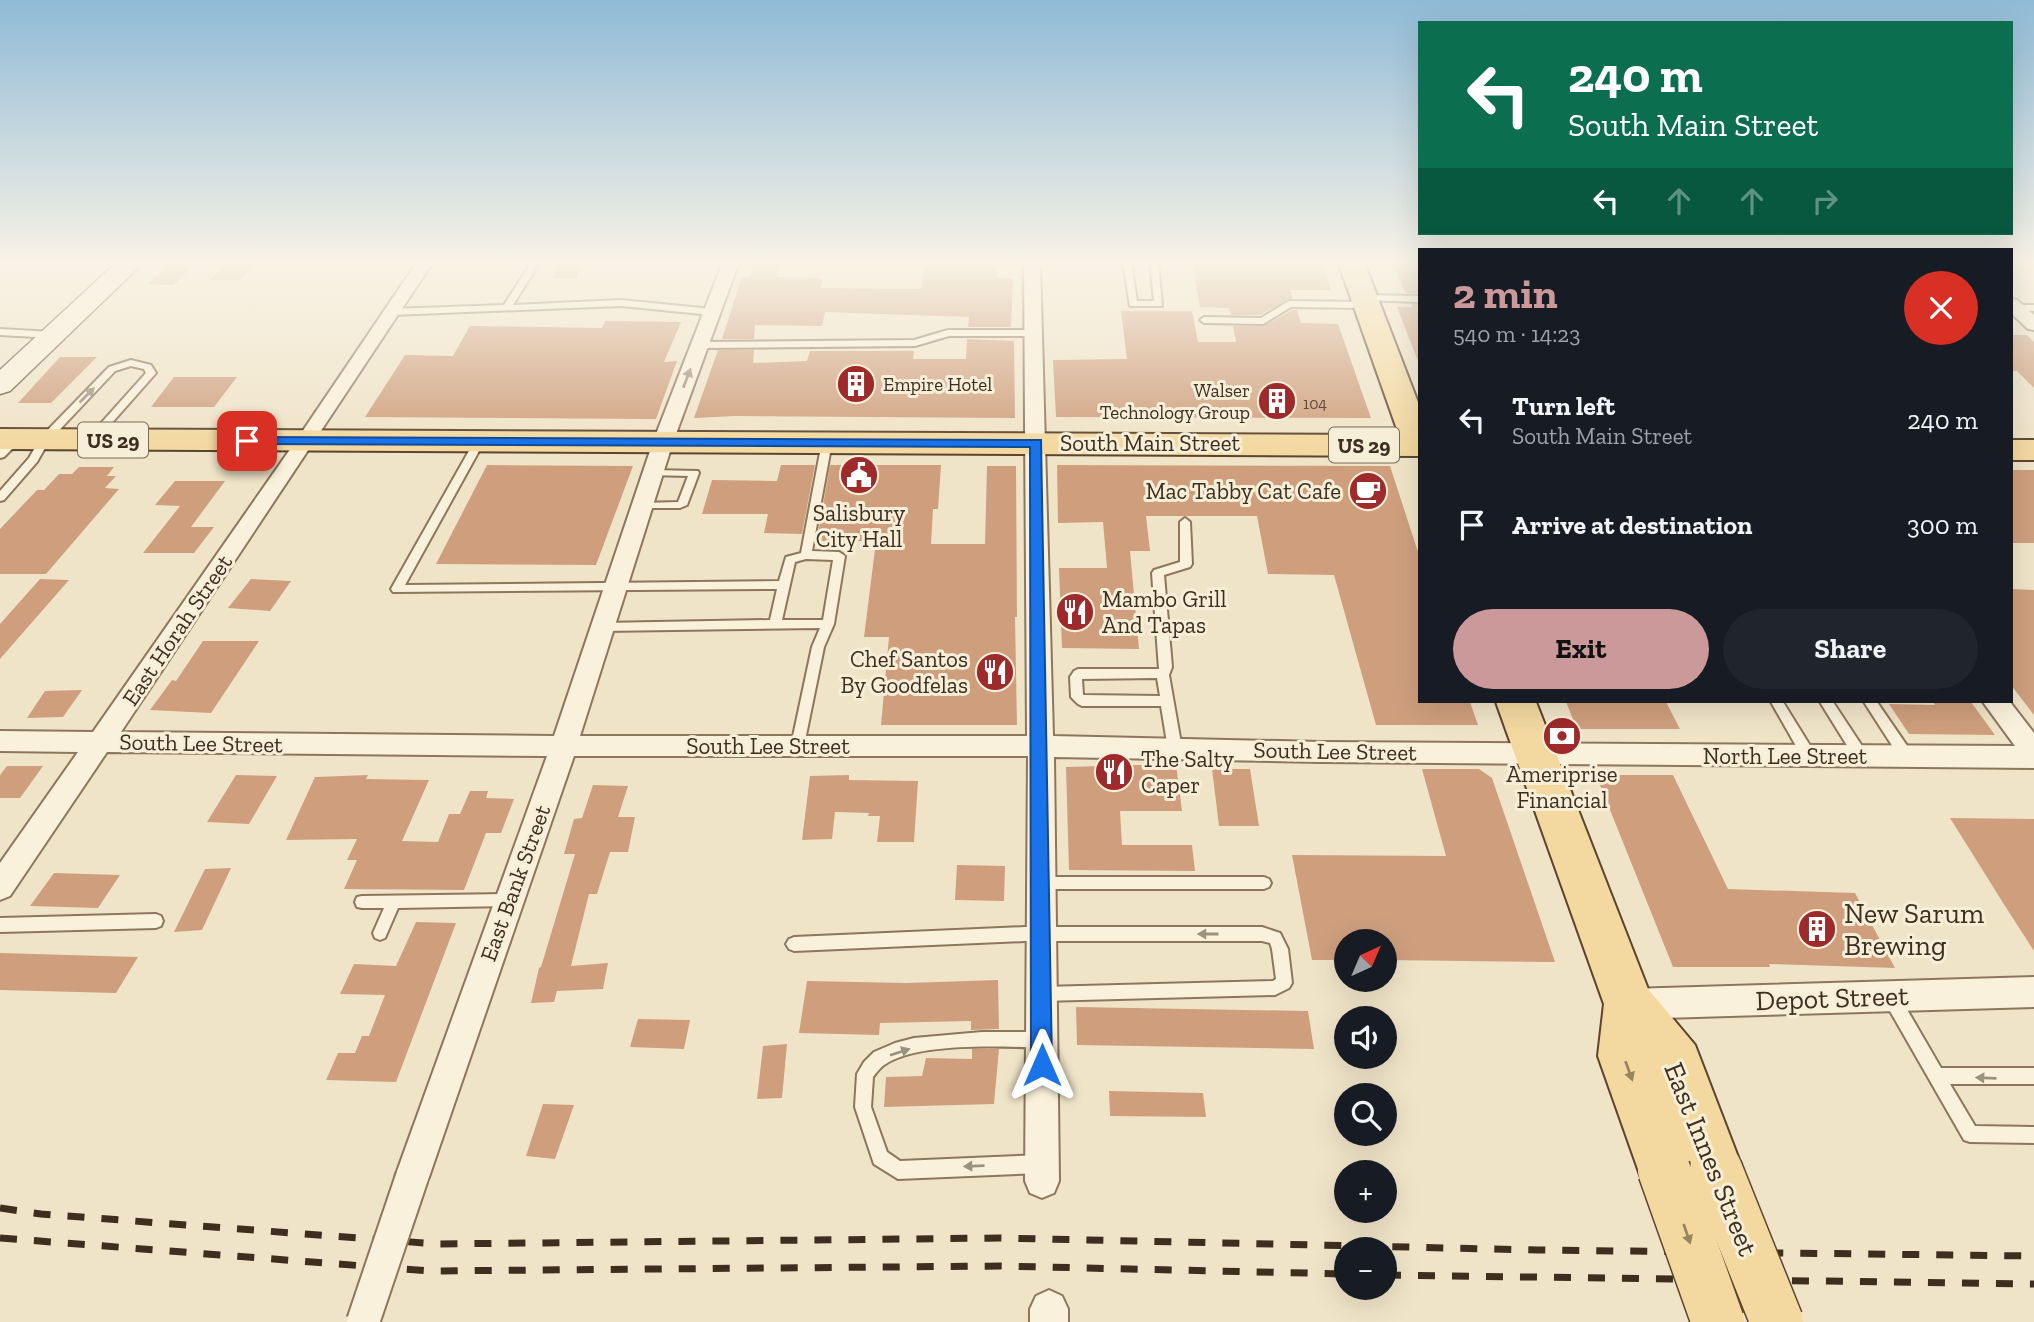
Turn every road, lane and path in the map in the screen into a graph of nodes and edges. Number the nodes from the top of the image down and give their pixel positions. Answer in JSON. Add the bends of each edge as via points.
{"nodes":[{"id":1,"x":65,"y":324,"type":"edge"},
{"id":2,"x":383,"y":324,"type":"edge"},
{"id":3,"x":708,"y":324,"type":"edge"},
{"id":4,"x":1032,"y":324,"type":"edge"},
{"id":5,"x":1373,"y":324,"type":"edge"},
{"id":6,"x":0,"y":332,"type":"edge"},
{"id":7,"x":1032,"y":333,"type":"junction"},
{"id":8,"x":53,"y":335,"type":"junction"},
{"id":9,"x":700,"y":345,"type":"junction"},
{"id":10,"x":0,"y":385,"type":"edge"},
{"id":11,"x":25,"y":438,"type":"edge"},
{"id":12,"x":91,"y":440,"type":"junction"},
{"id":13,"x":306,"y":442,"type":"junction"},
{"id":14,"x":479,"y":442,"type":"junction"},
{"id":15,"x":663,"y":442,"type":"junction"},
{"id":16,"x":827,"y":442,"type":"junction"},
{"id":17,"x":1418,"y":442,"type":"edge"},
{"id":18,"x":1036,"y":443,"type":"junction"},
{"id":19,"x":1418,"y":445,"type":"edge"},
{"id":20,"x":2013,"y":450,"type":"edge"},
{"id":21,"x":2034,"y":450,"type":"edge"},
{"id":22,"x":653,"y":473,"type":"junction"},
{"id":23,"x":0,"y":498,"type":"edge"},
{"id":24,"x":642,"y":506,"type":"junction"},
{"id":25,"x":1185,"y":522,"type":"dead end"},
{"id":26,"x":806,"y":555,"type":"junction"},
{"id":27,"x":784,"y":585,"type":"junction"},
{"id":28,"x":616,"y":586,"type":"junction"},
{"id":29,"x":775,"y":624,"type":"junction"},
{"id":30,"x":828,"y":624,"type":"junction"},
{"id":31,"x":602,"y":627,"type":"junction"},
{"id":32,"x":1163,"y":675,"type":"junction"},
{"id":33,"x":1167,"y":701,"type":"junction"},
{"id":34,"x":1516,"y":703,"type":"edge"},
{"id":35,"x":1778,"y":703,"type":"edge"},
{"id":36,"x":1827,"y":703,"type":"edge"},
{"id":37,"x":1871,"y":703,"type":"edge"},
{"id":38,"x":1997,"y":703,"type":"edge"},
{"id":39,"x":0,"y":741,"type":"edge"},
{"id":40,"x":102,"y":741,"type":"junction"},
{"id":41,"x":564,"y":746,"type":"junction"},
{"id":42,"x":799,"y":746,"type":"junction"},
{"id":43,"x":1040,"y":746,"type":"junction"},
{"id":44,"x":1175,"y":749,"type":"junction"},
{"id":45,"x":2034,"y":752,"type":"edge"},
{"id":46,"x":1535,"y":754,"type":"junction"},
{"id":47,"x":1808,"y":756,"type":"junction"},
{"id":48,"x":1861,"y":756,"type":"junction"},
{"id":49,"x":1907,"y":757,"type":"junction"},
{"id":50,"x":2034,"y":757,"type":"edge"},
{"id":51,"x":1041,"y":883,"type":"junction"},
{"id":52,"x":1265,"y":883,"type":"dead end"},
{"id":53,"x":0,"y":887,"type":"edge"},
{"id":54,"x":509,"y":900,"type":"junction"},
{"id":55,"x":394,"y":901,"type":"junction"},
{"id":56,"x":362,"y":902,"type":"dead end"},
{"id":57,"x":156,"y":920,"type":"dead end"},
{"id":58,"x":0,"y":925,"type":"edge"},
{"id":59,"x":380,"y":933,"type":"dead end"},
{"id":60,"x":1041,"y":934,"type":"junction"},
{"id":61,"x":1275,"y":938,"type":"joint"},
{"id":62,"x":794,"y":944,"type":"dead end"},
{"id":63,"x":2034,"y":992,"type":"edge"},
{"id":64,"x":1042,"y":994,"type":"junction"},
{"id":65,"x":1891,"y":997,"type":"junction"},
{"id":66,"x":1629,"y":1004,"type":"junction"},
{"id":67,"x":1042,"y":1040,"type":"junction"},
{"id":68,"x":1937,"y":1076,"type":"junction"},
{"id":69,"x":2034,"y":1076,"type":"edge"},
{"id":70,"x":2034,"y":1135,"type":"edge"},
{"id":71,"x":1690,"y":1170,"type":"junction"},
{"id":72,"x":1042,"y":1172,"type":"joint"},
{"id":73,"x":363,"y":1322,"type":"edge"},
{"id":74,"x":1717,"y":1322,"type":"edge"},
{"id":75,"x":1777,"y":1322,"type":"edge"}],
"edges":[{"from":1,"to":8,"type":"street"},
{"from":2,"to":13,"type":"street","name":"East Horah Street"},
{"from":3,"to":9,"type":"street","name":"East Bank Street"},
{"from":4,"to":7,"type":"street"},
{"from":5,"to":17,"type":"main road"},
{"from":6,"to":8,"type":"lane"},
{"from":7,"to":9,"type":"lane","via":[[948,333],[915,343]]},
{"from":7,"to":18,"type":"street"},
{"from":8,"to":10,"type":"street"},
{"from":15,"to":9,"type":"street","name":"East Bank Street","one_way":true},
{"from":11,"to":12,"type":"main road","name":"South Main Street","number":"US 29"},
{"from":11,"to":12,"type":"lane","one_way":true,"via":[[113,369],[131,363],[148,367],[150,373]]},
{"from":11,"to":23,"type":"lane","via":[[33,460]]},
{"from":12,"to":13,"type":"main road","name":"South Main Street","number":"US 29"},
{"from":13,"to":14,"type":"main road","name":"South Main Street","number":"US 29"},
{"from":13,"to":40,"type":"street","name":"East Horah Street"},
{"from":14,"to":15,"type":"main road","name":"South Main Street","number":"US 29"},
{"from":14,"to":28,"type":"lane","via":[[397,589]]},
{"from":15,"to":16,"type":"main road","name":"South Main Street","number":"US 29"},
{"from":15,"to":22,"type":"street","name":"East Bank Street"},
{"from":16,"to":18,"type":"main road","name":"South Main Street","number":"US 29"},
{"from":16,"to":26,"type":"lane"},
{"from":18,"to":19,"type":"main road","name":"South Main Street","number":"US 29"},
{"from":18,"to":43,"type":"street"},
{"from":20,"to":21,"type":"main road"},
{"from":22,"to":24,"type":"street","name":"East Bank Street"},
{"from":22,"to":24,"type":"lane","via":[[694,473],[680,505]]},
{"from":24,"to":28,"type":"street","name":"East Bank Street"},
{"from":25,"to":32,"type":"lane","via":[[1186,564],[1158,573]]},
{"from":26,"to":27,"type":"lane","via":[[790,560]]},
{"from":26,"to":30,"type":"lane","via":[[839,556]]},
{"from":27,"to":28,"type":"lane"},
{"from":27,"to":29,"type":"lane"},
{"from":28,"to":31,"type":"street","name":"East Bank Street"},
{"from":29,"to":30,"type":"lane"},
{"from":29,"to":31,"type":"lane"},
{"from":30,"to":42,"type":"lane","via":[[818,647]]},
{"from":31,"to":41,"type":"street","name":"East Bank Street"},
{"from":32,"to":33,"type":"lane"},
{"from":32,"to":33,"type":"lane","via":[[1079,674],[1077,697],[1082,701]]},
{"from":33,"to":44,"type":"lane"},
{"from":34,"to":46,"type":"main road","name":"East Innes Street"},
{"from":35,"to":47,"type":"lane"},
{"from":36,"to":48,"type":"lane"},
{"from":37,"to":49,"type":"lane"},
{"from":38,"to":45,"type":"street"},
{"from":39,"to":40,"type":"street","name":"South Lee Street"},
{"from":40,"to":41,"type":"street","name":"South Lee Street"},
{"from":40,"to":53,"type":"street","name":"East Horah Street"},
{"from":41,"to":42,"type":"street","name":"South Lee Street"},
{"from":41,"to":54,"type":"street","name":"East Bank Street"},
{"from":42,"to":43,"type":"street","name":"South Lee Street"},
{"from":43,"to":44,"type":"street","name":"South Lee Street"},
{"from":43,"to":51,"type":"street"},
{"from":44,"to":46,"type":"street","name":"South Lee Street"},
{"from":46,"to":47,"type":"street","name":"North Lee Street"},
{"from":46,"to":66,"type":"main road","name":"East Innes Street"},
{"from":47,"to":48,"type":"street","name":"North Lee Street"},
{"from":48,"to":49,"type":"street","name":"North Lee Street"},
{"from":49,"to":50,"type":"street","name":"North Lee Street"},
{"from":51,"to":52,"type":"lane"},
{"from":51,"to":60,"type":"street"},
{"from":54,"to":55,"type":"lane"},
{"from":54,"to":73,"type":"street","name":"East Bank Street","bridge":true},
{"from":55,"to":56,"type":"lane"},
{"from":55,"to":59,"type":"lane"},
{"from":57,"to":58,"type":"lane"},
{"from":61,"to":60,"type":"lane","one_way":true,"via":[[1262,934]]},
{"from":60,"to":62,"type":"lane"},
{"from":60,"to":64,"type":"street"},
{"from":61,"to":64,"type":"lane","via":[[1284,983],[1275,988]]},
{"from":63,"to":65,"type":"street","name":"Depot Street"},
{"from":64,"to":67,"type":"street"},
{"from":65,"to":66,"type":"street","name":"Depot Street"},
{"from":65,"to":68,"type":"lane"},
{"from":66,"to":71,"type":"main road","name":"East Innes Street","via":[[1623,1056]]},
{"from":67,"to":72,"type":"street"},
{"from":72,"to":67,"type":"lane","one_way":true,"via":[[898,1170],[880,1158],[863,1107],[865,1074],[880,1058],[925,1043]]},
{"from":69,"to":68,"type":"lane","one_way":true},
{"from":68,"to":70,"type":"lane","via":[[1970,1134]]},
{"from":71,"to":74,"type":"main road","name":"East Innes Street","one_way":true,"bridge":true},
{"from":71,"to":75,"type":"main road","name":"East Innes Street","bridge":true}]}
